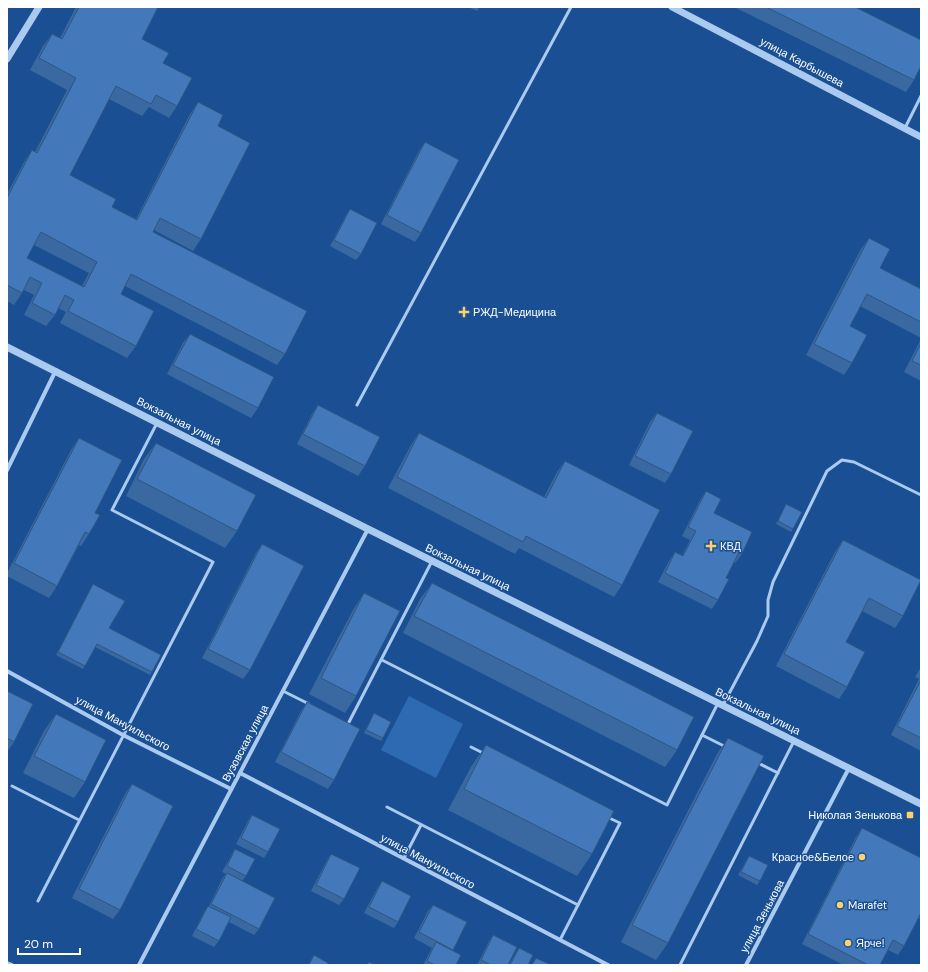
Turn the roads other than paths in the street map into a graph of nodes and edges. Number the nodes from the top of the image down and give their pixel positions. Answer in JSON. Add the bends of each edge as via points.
{"nodes":[{"id":1,"x":39,"y":7,"type":"edge"},
{"id":2,"x":571,"y":7,"type":"edge"},
{"id":3,"x":672,"y":7,"type":"edge"},
{"id":4,"x":7,"y":59,"type":"edge"},
{"id":5,"x":921,"y":96,"type":"edge"},
{"id":6,"x":905,"y":128,"type":"junction"},
{"id":7,"x":921,"y":137,"type":"edge"},
{"id":8,"x":7,"y":347,"type":"edge"},
{"id":9,"x":56,"y":370,"type":"junction"},
{"id":10,"x":357,"y":405,"type":"dead end"},
{"id":11,"x":157,"y":422,"type":"junction"},
{"id":12,"x":7,"y":470,"type":"edge"},
{"id":13,"x":921,"y":496,"type":"edge"},
{"id":14,"x":368,"y":529,"type":"junction"},
{"id":15,"x":432,"y":561,"type":"junction"},
{"id":16,"x":382,"y":660,"type":"junction"},
{"id":17,"x":7,"y":671,"type":"edge"},
{"id":18,"x":283,"y":691,"type":"junction"},
{"id":19,"x":721,"y":704,"type":"junction"},
{"id":20,"x":312,"y":706,"type":"edge"},
{"id":21,"x":344,"y":722,"type":"edge"},
{"id":22,"x":123,"y":735,"type":"junction"},
{"id":23,"x":702,"y":735,"type":"junction"},
{"id":24,"x":794,"y":741,"type":"junction"},
{"id":25,"x":471,"y":747,"type":"dead end"},
{"id":26,"x":730,"y":749,"type":"edge"},
{"id":27,"x":492,"y":758,"type":"edge"},
{"id":28,"x":750,"y":759,"type":"edge"},
{"id":29,"x":849,"y":768,"type":"junction"},
{"id":30,"x":240,"y":773,"type":"junction"},
{"id":31,"x":778,"y":773,"type":"junction"},
{"id":32,"x":12,"y":786,"type":"dead end"},
{"id":33,"x":231,"y":789,"type":"junction"},
{"id":34,"x":921,"y":804,"type":"edge"},
{"id":35,"x":387,"y":807,"type":"dead end"},
{"id":36,"x":606,"y":816,"type":"edge"},
{"id":37,"x":79,"y":820,"type":"junction"},
{"id":38,"x":421,"y":824,"type":"junction"},
{"id":39,"x":404,"y":858,"type":"junction"},
{"id":40,"x":38,"y":901,"type":"dead end"},
{"id":41,"x":578,"y":905,"type":"junction"},
{"id":42,"x":560,"y":940,"type":"junction"},
{"id":43,"x":7,"y":963,"type":"edge"},
{"id":44,"x":12,"y":965,"type":"edge"},
{"id":45,"x":140,"y":965,"type":"edge"},
{"id":46,"x":608,"y":965,"type":"edge"},
{"id":47,"x":680,"y":965,"type":"edge"},
{"id":48,"x":746,"y":965,"type":"edge"}],
"edges":[{"from":1,"to":4,"type":"street"},
{"from":2,"to":10,"type":"lane"},
{"from":3,"to":6,"type":"street","name":"улица Карбышева"},
{"from":5,"to":6,"type":"lane"},
{"from":6,"to":7,"type":"street","name":"улица Карбышева"},
{"from":8,"to":9,"type":"street","name":"Вокзальная улица"},
{"from":9,"to":11,"type":"street","name":"Вокзальная улица"},
{"from":9,"to":12,"type":"street"},
{"from":11,"to":14,"type":"street","name":"Вокзальная улица"},
{"from":11,"to":22,"type":"lane","via":[[112,510],[213,562]]},
{"from":13,"to":19,"type":"lane","via":[[854,462],[842,460],[827,471],[773,582],[768,600],[768,616],[757,641]]},
{"from":14,"to":15,"type":"street","name":"Вокзальная улица"},
{"from":14,"to":18,"type":"street","name":"Вузовская улица"},
{"from":15,"to":16,"type":"lane"},
{"from":15,"to":19,"type":"street","name":"Вокзальная улица"},
{"from":16,"to":21,"type":"lane","via":[[348,724]]},
{"from":16,"to":23,"type":"lane","via":[[666,805]]},
{"from":17,"to":22,"type":"street","name":"улица Мануильского"},
{"from":18,"to":20,"type":"lane"},
{"from":18,"to":30,"type":"street","name":"Вузовская улица"},
{"from":19,"to":23,"type":"lane"},
{"from":19,"to":24,"type":"street","name":"Вокзальная улица"},
{"from":22,"to":33,"type":"street","name":"улица Мануильского"},
{"from":22,"to":37,"type":"lane"},
{"from":23,"to":26,"type":"lane"},
{"from":24,"to":29,"type":"street","name":"Вокзальная улица"},
{"from":24,"to":31,"type":"lane"},
{"from":25,"to":27,"type":"lane"},
{"from":28,"to":31,"type":"lane"},
{"from":29,"to":34,"type":"street","name":"Вокзальная улица"},
{"from":29,"to":48,"type":"street","name":"улица Зенькова"},
{"from":30,"to":33,"type":"street","name":"Вузовская улица"},
{"from":30,"to":39,"type":"street","name":"улица Мануильского"},
{"from":31,"to":47,"type":"lane"},
{"from":32,"to":37,"type":"lane"},
{"from":33,"to":45,"type":"street","name":"Вузовская улица"},
{"from":35,"to":38,"type":"lane"},
{"from":36,"to":41,"type":"lane","via":[[620,823]]},
{"from":37,"to":40,"type":"lane"},
{"from":38,"to":39,"type":"lane"},
{"from":38,"to":41,"type":"lane"},
{"from":39,"to":42,"type":"street","name":"улица Мануильского"},
{"from":41,"to":42,"type":"lane"},
{"from":42,"to":46,"type":"street","name":"улица Мануильского"},
{"from":43,"to":44,"type":"street"}]}
